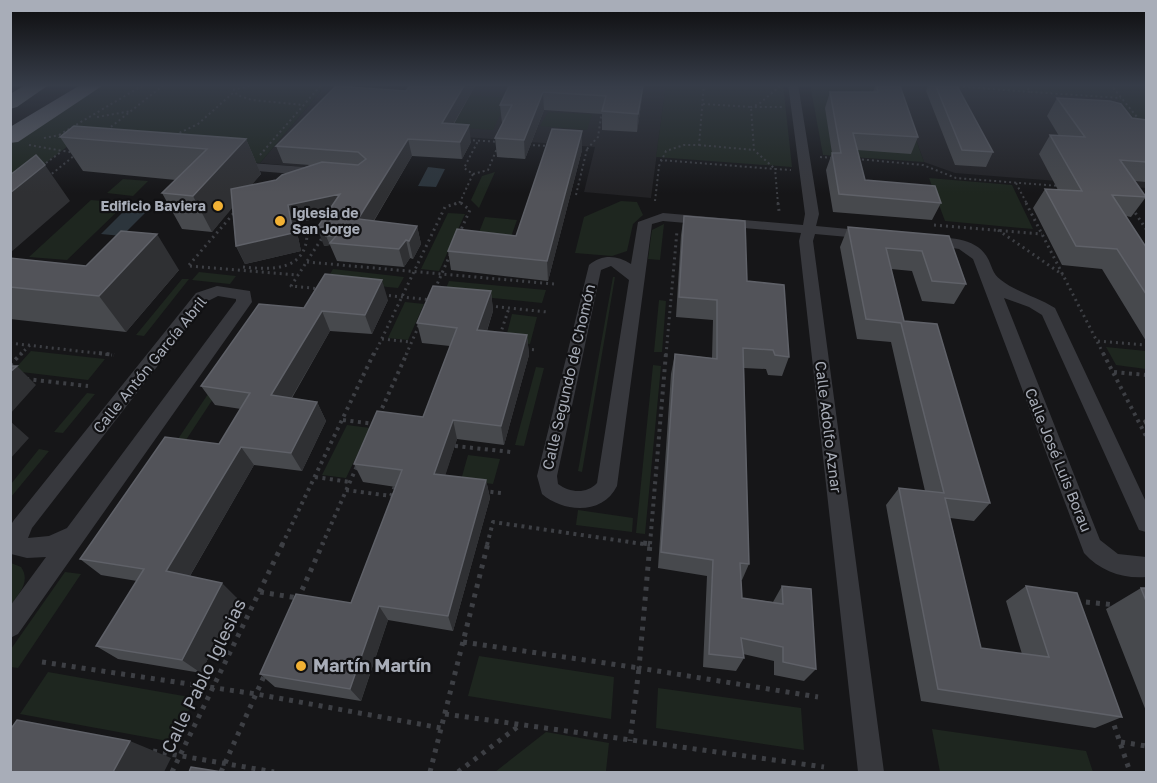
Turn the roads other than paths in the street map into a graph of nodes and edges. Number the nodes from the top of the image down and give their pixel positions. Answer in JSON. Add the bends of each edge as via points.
{"nodes":[{"id":1,"x":43,"y":121,"type":"edge"},
{"id":2,"x":798,"y":121,"type":"edge"},
{"id":3,"x":15,"y":140,"type":"edge"},
{"id":4,"x":220,"y":165,"type":"edge"},
{"id":5,"x":329,"y":173,"type":"edge"},
{"id":6,"x":807,"y":230,"type":"junction"},
{"id":7,"x":886,"y":237,"type":"edge"},
{"id":8,"x":908,"y":239,"type":"edge"},
{"id":9,"x":640,"y":248,"type":"junction"},
{"id":10,"x":618,"y":262,"type":"junction"},
{"id":11,"x":986,"y":277,"type":"junction"},
{"id":12,"x":636,"y":279,"type":"junction"},
{"id":13,"x":1023,"y":300,"type":"junction"},
{"id":14,"x":1001,"y":317,"type":"junction"},
{"id":15,"x":1146,"y":523,"type":"edge"},
{"id":16,"x":77,"y":534,"type":"junction"},
{"id":17,"x":33,"y":550,"type":"junction"},
{"id":18,"x":1146,"y":567,"type":"edge"},
{"id":19,"x":31,"y":597,"type":"junction"},
{"id":20,"x":10,"y":626,"type":"edge"},
{"id":21,"x":871,"y":772,"type":"edge"}],
"edges":[{"from":1,"to":3,"type":"highway"},
{"from":2,"to":6,"type":"street","name":"Calle Adolfo Aznar","via":[[812,214]]},
{"from":4,"to":5,"type":"street"},
{"from":6,"to":7,"type":"street"},
{"from":6,"to":9,"type":"street","name":"Calle Segundo de Chomón","via":[[657,217],[644,225]]},
{"from":6,"to":21,"type":"street","name":"Calle Adolfo Aznar"},
{"from":8,"to":11,"type":"street","name":"Calle José Luis Borau","via":[[970,247],[980,257]]},
{"from":9,"to":10,"type":"street","name":"Calle Segundo de Chomón"},
{"from":9,"to":12,"type":"street","name":"Calle Segundo de Chomón"},
{"from":10,"to":12,"type":"street"},
{"from":10,"to":12,"type":"street","name":"Calle Segundo de Chomón","via":[[600,263],[593,272],[547,476],[549,488],[558,495],[593,499],[607,486]]},
{"from":11,"to":13,"type":"street"},
{"from":11,"to":14,"type":"street","name":"Calle José Luis Borau"},
{"from":13,"to":14,"type":"street","via":[[1012,302]]},
{"from":13,"to":15,"type":"street","via":[[1044,308],[1054,321]]},
{"from":14,"to":18,"type":"street","name":"Calle José Luis Borau","via":[[1092,546],[1101,558],[1117,565]]},
{"from":16,"to":17,"type":"street"},
{"from":16,"to":17,"type":"street","name":"Calle Antón García Abril","via":[[244,302],[244,295],[217,291],[202,297],[20,530],[16,537],[19,547]]},
{"from":16,"to":19,"type":"street","name":"Calle Antón García Abril"},
{"from":17,"to":19,"type":"street","name":"Calle Antón García Abril","via":[[37,571]]},
{"from":19,"to":20,"type":"street","name":"Calle Antón García Abril"}]}
